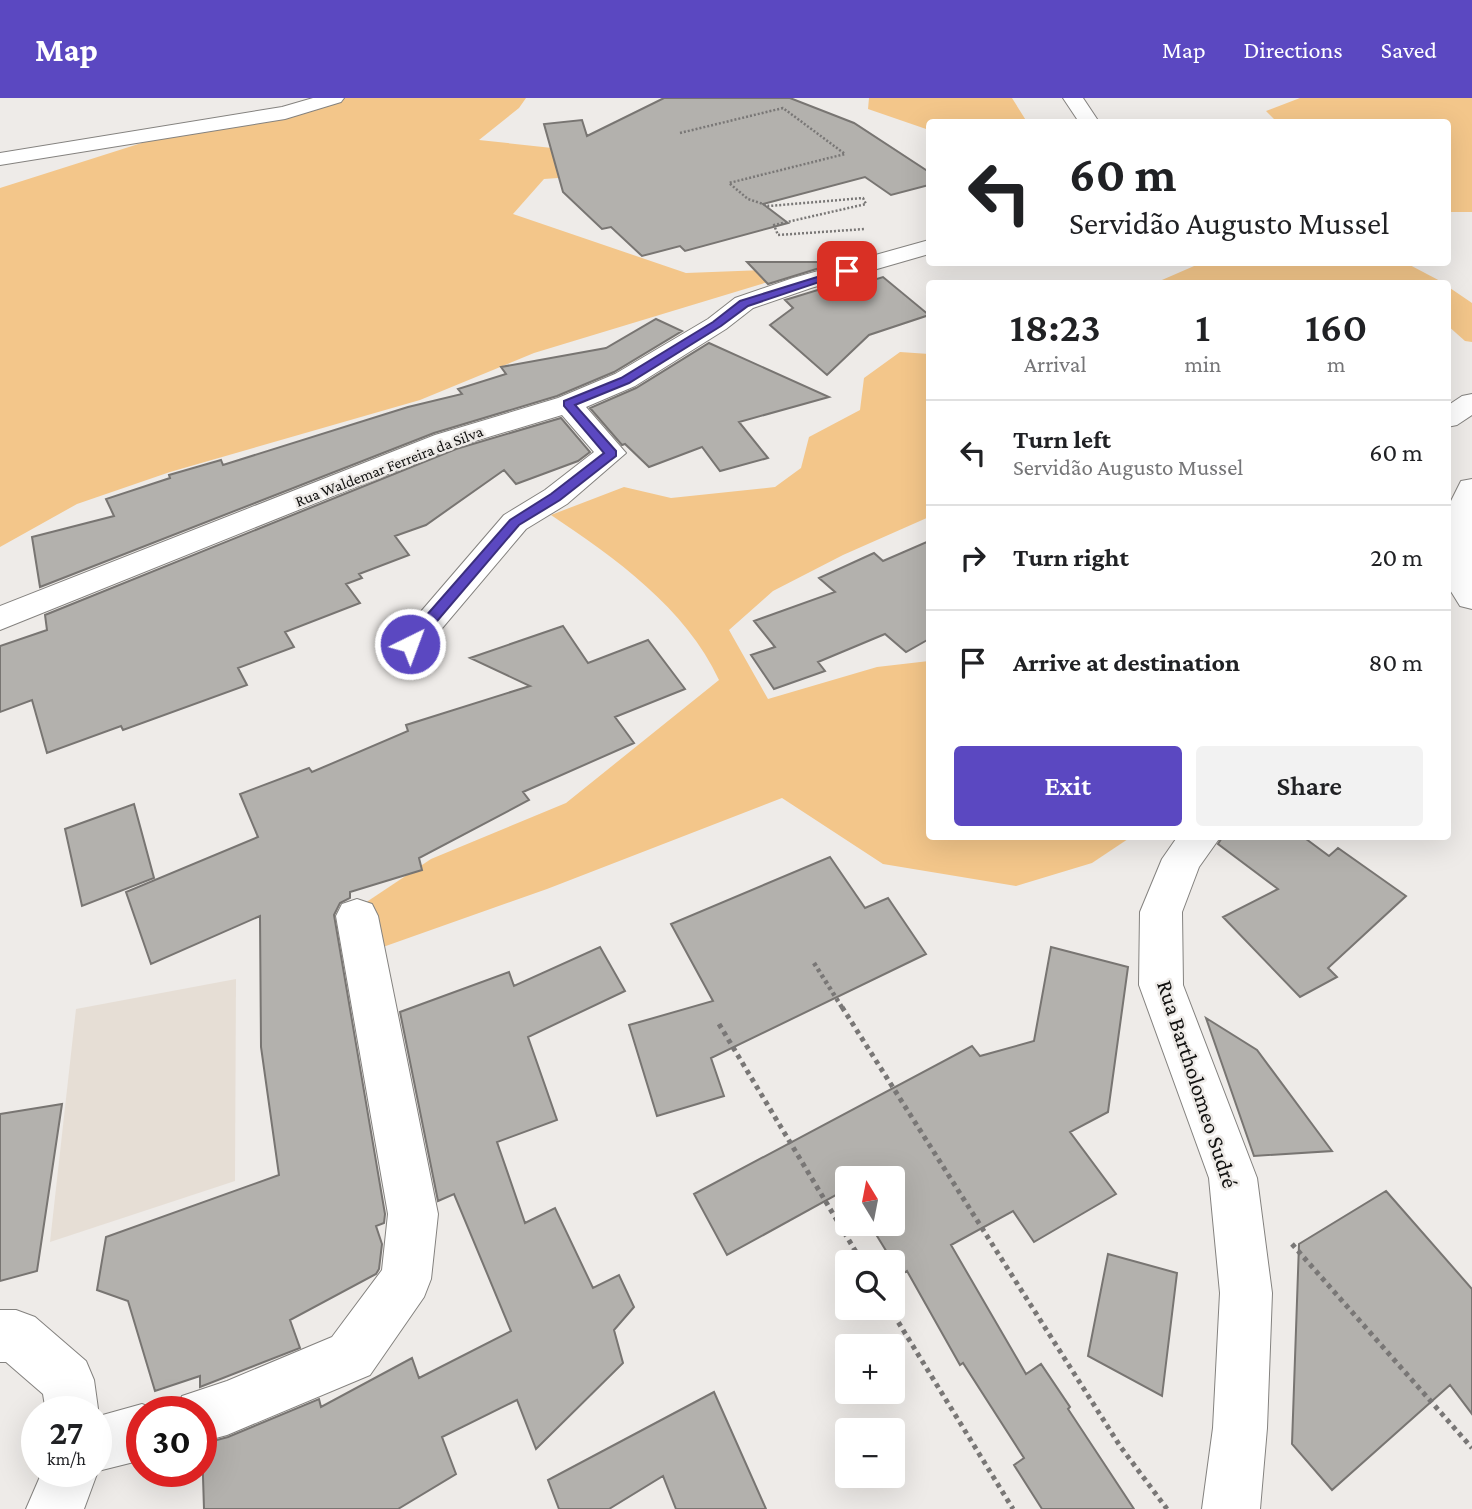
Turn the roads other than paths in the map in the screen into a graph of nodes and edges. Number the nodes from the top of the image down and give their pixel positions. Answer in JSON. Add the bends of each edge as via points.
{"nodes":[{"id":1,"x":334,"y":98,"type":"edge"},
{"id":2,"x":1073,"y":98,"type":"edge"},
{"id":3,"x":1087,"y":119,"type":"edge"},
{"id":4,"x":0,"y":159,"type":"edge"},
{"id":5,"x":926,"y":248,"type":"edge"},
{"id":6,"x":1472,"y":402,"type":"edge"},
{"id":7,"x":568,"y":404,"type":"junction"},
{"id":8,"x":1451,"y":416,"type":"edge"},
{"id":9,"x":1472,"y":488,"type":"edge"},
{"id":10,"x":1472,"y":598,"type":"edge"},
{"id":11,"x":0,"y":619,"type":"edge"},
{"id":12,"x":410,"y":644,"type":"dead end"},
{"id":13,"x":1199,"y":840,"type":"edge"},
{"id":14,"x":357,"y":916,"type":"dead end"},
{"id":15,"x":0,"y":1336,"type":"edge"},
{"id":16,"x":70,"y":1396,"type":"edge"},
{"id":17,"x":217,"y":1411,"type":"edge"},
{"id":18,"x":64,"y":1487,"type":"edge"},
{"id":19,"x":55,"y":1509,"type":"edge"},
{"id":20,"x":1231,"y":1509,"type":"edge"}],
"edges":[{"from":1,"to":4,"type":"street","via":[[285,113]]},
{"from":2,"to":3,"type":"street"},
{"from":5,"to":7,"type":"street","name":"Rua Waldemar Ferreira da Silva","via":[[744,303],[625,380]]},
{"from":6,"to":8,"type":"street"},
{"from":7,"to":11,"type":"street","name":"Rua Waldemar Ferreira da Silva","via":[[445,441]]},
{"from":7,"to":12,"type":"street","via":[[611,453],[515,522]]},
{"from":9,"to":10,"type":"street","via":[[1455,541],[1457,571]]},
{"from":13,"to":20,"type":"street","name":"Rua Bartholomeo Sudré","via":[[1182,859],[1161,912],[1161,985],[1233,1178],[1247,1293]]},
{"from":14,"to":17,"type":"street","via":[[413,1214],[407,1279],[351,1356]]},
{"from":15,"to":16,"type":"street","via":[[16,1336],[67,1380]]},
{"from":18,"to":19,"type":"street"}]}
